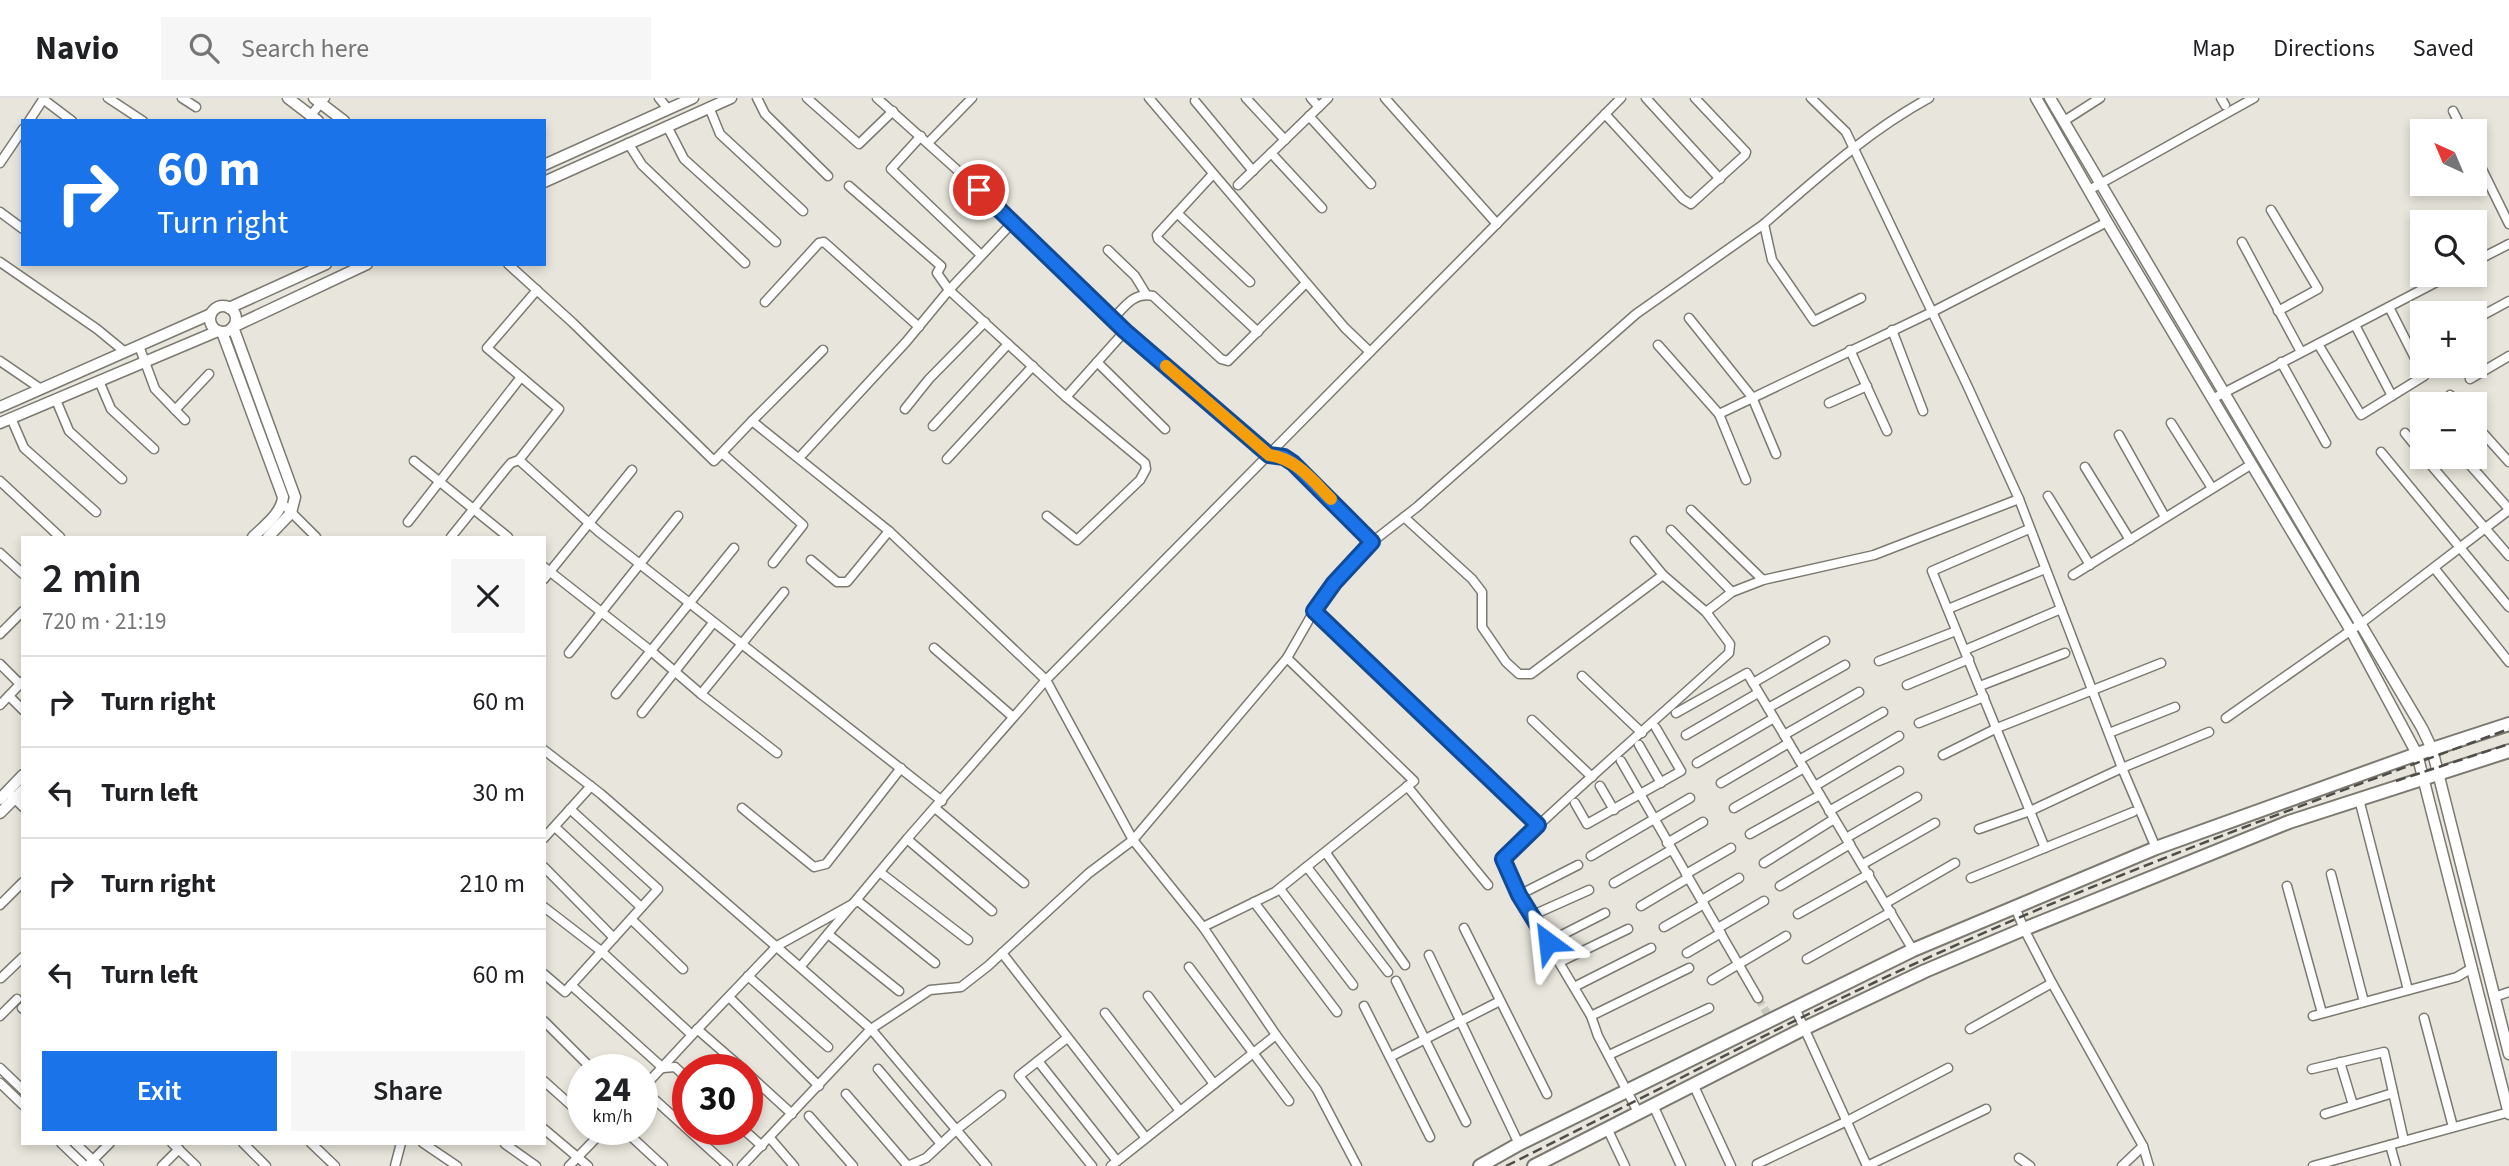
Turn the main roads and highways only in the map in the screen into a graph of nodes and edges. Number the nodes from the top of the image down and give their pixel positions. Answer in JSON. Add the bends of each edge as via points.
{"nodes":[{"id":1,"x":2509,"y":724,"type":"edge"},
{"id":2,"x":2509,"y":751,"type":"edge"},
{"id":3,"x":1480,"y":1166,"type":"edge"},
{"id":4,"x":1534,"y":1166,"type":"edge"}],
"edges":[{"from":1,"to":3,"type":"main road","via":[[2156,848],[1913,950],[1769,1017]]},
{"from":2,"to":4,"type":"main road","via":[[2289,822],[1925,971]]}]}
